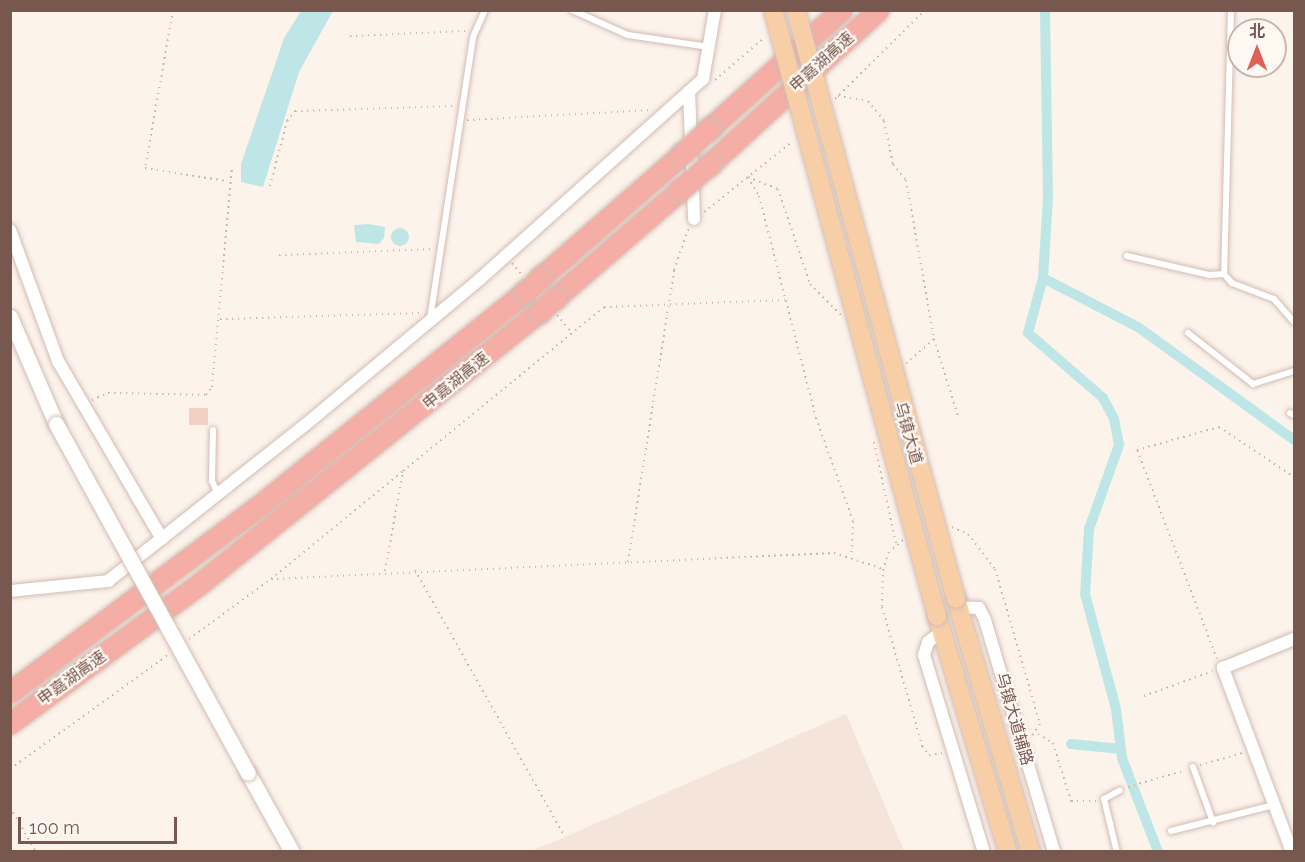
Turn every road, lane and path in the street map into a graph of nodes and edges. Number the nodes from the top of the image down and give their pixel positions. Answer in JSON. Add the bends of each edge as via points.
{"nodes":[{"id":1,"x":173,"y":10,"type":"edge"},
{"id":2,"x":485,"y":10,"type":"edge"},
{"id":3,"x":572,"y":10,"type":"edge"},
{"id":4,"x":715,"y":10,"type":"edge"},
{"id":5,"x":773,"y":10,"type":"edge"},
{"id":6,"x":796,"y":10,"type":"edge"},
{"id":7,"x":841,"y":10,"type":"edge"},
{"id":8,"x":878,"y":10,"type":"edge"},
{"id":9,"x":925,"y":10,"type":"edge"},
{"id":10,"x":1231,"y":10,"type":"edge"},
{"id":11,"x":475,"y":32,"type":"junction"},
{"id":12,"x":769,"y":34,"type":"dead end"},
{"id":13,"x":350,"y":36,"type":"dead end"},
{"id":14,"x":710,"y":47,"type":"junction"},
{"id":15,"x":703,"y":79,"type":"junction"},
{"id":16,"x":689,"y":92,"type":"junction"},
{"id":17,"x":838,"y":96,"type":"junction"},
{"id":18,"x":831,"y":104,"type":"dead end"},
{"id":19,"x":464,"y":106,"type":"junction"},
{"id":20,"x":656,"y":110,"type":"dead end"},
{"id":21,"x":461,"y":120,"type":"junction"},
{"id":22,"x":799,"y":135,"type":"dead end"},
{"id":23,"x":231,"y":167,"type":"dead end"},
{"id":24,"x":748,"y":177,"type":"junction"},
{"id":25,"x":227,"y":181,"type":"junction"},
{"id":26,"x":270,"y":186,"type":"dead end"},
{"id":27,"x":694,"y":219,"type":"junction"},
{"id":28,"x":10,"y":230,"type":"edge"},
{"id":29,"x":440,"y":249,"type":"junction"},
{"id":30,"x":279,"y":255,"type":"dead end"},
{"id":31,"x":1127,"y":256,"type":"dead end"},
{"id":32,"x":1224,"y":274,"type":"junction"},
{"id":33,"x":785,"y":300,"type":"junction"},
{"id":34,"x":669,"y":303,"type":"junction"},
{"id":35,"x":10,"y":317,"type":"edge"},
{"id":36,"x":430,"y":317,"type":"junction"},
{"id":37,"x":843,"y":317,"type":"dead end"},
{"id":38,"x":219,"y":319,"type":"junction"},
{"id":39,"x":1294,"y":322,"type":"edge"},
{"id":40,"x":1188,"y":333,"type":"dead end"},
{"id":41,"x":934,"y":339,"type":"junction"},
{"id":42,"x":901,"y":366,"type":"dead end"},
{"id":43,"x":1294,"y":372,"type":"edge"},
{"id":44,"x":84,"y":405,"type":"junction"},
{"id":45,"x":958,"y":416,"type":"dead end"},
{"id":46,"x":213,"y":430,"type":"dead end"},
{"id":47,"x":871,"y":430,"type":"dead end"},
{"id":48,"x":403,"y":471,"type":"junction"},
{"id":49,"x":1294,"y":477,"type":"edge"},
{"id":50,"x":218,"y":494,"type":"junction"},
{"id":51,"x":162,"y":538,"type":"junction"},
{"id":52,"x":896,"y":544,"type":"dead end"},
{"id":53,"x":851,"y":556,"type":"junction"},
{"id":54,"x":628,"y":562,"type":"junction"},
{"id":55,"x":883,"y":569,"type":"dead end"},
{"id":56,"x":415,"y":570,"type":"junction"},
{"id":57,"x":385,"y":571,"type":"junction"},
{"id":58,"x":271,"y":579,"type":"junction"},
{"id":59,"x":10,"y":591,"type":"edge"},
{"id":60,"x":957,"y":603,"type":"junction"},
{"id":61,"x":939,"y":624,"type":"junction"},
{"id":62,"x":1294,"y":639,"type":"edge"},
{"id":63,"x":187,"y":640,"type":"dead end"},
{"id":64,"x":178,"y":647,"type":"dead end"},
{"id":65,"x":1223,"y":668,"type":"junction"},
{"id":66,"x":10,"y":692,"type":"edge"},
{"id":67,"x":1144,"y":696,"type":"dead end"},
{"id":68,"x":10,"y":723,"type":"edge"},
{"id":69,"x":1038,"y":734,"type":"dead end"},
{"id":70,"x":1193,"y":767,"type":"dead end"},
{"id":71,"x":10,"y":769,"type":"edge"},
{"id":72,"x":1148,"y":780,"type":"dead end"},
{"id":73,"x":1120,"y":790,"type":"joint"},
{"id":74,"x":1104,"y":799,"type":"junction"},
{"id":75,"x":1275,"y":805,"type":"junction"},
{"id":76,"x":10,"y":807,"type":"edge"},
{"id":77,"x":1213,"y":822,"type":"junction"},
{"id":78,"x":1171,"y":831,"type":"dead end"},
{"id":79,"x":1291,"y":836,"type":"edge"},
{"id":80,"x":565,"y":837,"type":"dead end"},
{"id":81,"x":36,"y":852,"type":"edge"},
{"id":82,"x":292,"y":852,"type":"edge"},
{"id":83,"x":984,"y":852,"type":"edge"},
{"id":84,"x":1008,"y":852,"type":"edge"},
{"id":85,"x":1031,"y":852,"type":"edge"},
{"id":86,"x":1054,"y":852,"type":"edge"},
{"id":87,"x":1117,"y":852,"type":"edge"},
{"id":88,"x":1292,"y":852,"type":"edge"}],
"edges":[{"from":1,"to":25,"type":"path","via":[[145,168]]},
{"from":2,"to":11,"type":"lane"},
{"from":3,"to":14,"type":"lane","via":[[628,35]]},
{"from":4,"to":14,"type":"street"},
{"from":5,"to":61,"type":"main road","name":"乌镇大道","bridge":true},
{"from":6,"to":60,"type":"main road","name":"乌镇大道","bridge":true},
{"from":7,"to":66,"type":"highway","name":"申嘉湖高速","bridge":true,"via":[[532,285],[265,501]]},
{"from":8,"to":68,"type":"highway","name":"申嘉湖高速","bridge":true,"via":[[710,164],[548,304],[203,581]]},
{"from":9,"to":17,"type":"path"},
{"from":10,"to":32,"type":"lane"},
{"from":11,"to":13,"type":"path"},
{"from":11,"to":19,"type":"lane"},
{"from":12,"to":15,"type":"path","via":[[716,80]]},
{"from":14,"to":15,"type":"street"},
{"from":15,"to":16,"type":"street"},
{"from":16,"to":27,"type":"street"},
{"from":16,"to":36,"type":"street"},
{"from":17,"to":18,"type":"path"},
{"from":17,"to":41,"type":"path","via":[[867,101],[884,121],[893,164],[906,180]]},
{"from":19,"to":21,"type":"lane"},
{"from":19,"to":26,"type":"path","via":[[295,111],[287,121]]},
{"from":20,"to":21,"type":"path"},
{"from":21,"to":29,"type":"lane"},
{"from":22,"to":24,"type":"path"},
{"from":23,"to":25,"type":"path"},
{"from":24,"to":27,"type":"path"},
{"from":24,"to":33,"type":"path","via":[[759,196]]},
{"from":24,"to":37,"type":"path","via":[[778,189],[810,284]]},
{"from":25,"to":38,"type":"path"},
{"from":27,"to":34,"type":"path","via":[[678,250]]},
{"from":28,"to":44,"type":"street","via":[[58,361]]},
{"from":29,"to":30,"type":"path"},
{"from":29,"to":36,"type":"lane"},
{"from":31,"to":32,"type":"lane","via":[[1209,275]]},
{"from":32,"to":39,"type":"lane","via":[[1232,282],[1274,299]]},
{"from":33,"to":34,"type":"path"},
{"from":33,"to":53,"type":"path","via":[[816,417],[853,521]]},
{"from":34,"to":48,"type":"path","via":[[604,307]]},
{"from":34,"to":54,"type":"path"},
{"from":35,"to":82,"type":"street","bridge":true,"via":[[56,423]]},
{"from":36,"to":38,"type":"path"},
{"from":36,"to":50,"type":"street"},
{"from":38,"to":44,"type":"path","via":[[215,370],[206,395],[108,393]]},
{"from":40,"to":43,"type":"lane","via":[[1253,384]]},
{"from":41,"to":42,"type":"path"},
{"from":41,"to":45,"type":"path"},
{"from":44,"to":51,"type":"street"},
{"from":46,"to":50,"type":"lane","via":[[212,481]]},
{"from":47,"to":52,"type":"path"},
{"from":48,"to":57,"type":"path"},
{"from":48,"to":58,"type":"path"},
{"from":49,"to":65,"type":"path","via":[[1229,428],[1137,450]]},
{"from":50,"to":51,"type":"street"},
{"from":51,"to":59,"type":"street","via":[[99,586]]},
{"from":53,"to":54,"type":"path"},
{"from":53,"to":55,"type":"path"},
{"from":54,"to":56,"type":"path"},
{"from":56,"to":57,"type":"path"},
{"from":56,"to":80,"type":"path"},
{"from":57,"to":58,"type":"path"},
{"from":58,"to":63,"type":"path"},
{"from":60,"to":85,"type":"main road","name":"乌镇大道"},
{"from":60,"to":86,"type":"street","name":"乌镇大道辅路","via":[[979,608],[985,620]]},
{"from":61,"to":83,"type":"street","via":[[924,655]]},
{"from":61,"to":84,"type":"main road","name":"乌镇大道"},
{"from":62,"to":65,"type":"street"},
{"from":64,"to":71,"type":"path"},
{"from":65,"to":67,"type":"path"},
{"from":65,"to":75,"type":"street"},
{"from":69,"to":74,"type":"path","via":[[1053,743],[1071,801]]},
{"from":70,"to":77,"type":"lane"},
{"from":72,"to":73,"type":"path"},
{"from":73,"to":74,"type":"lane"},
{"from":74,"to":87,"type":"lane"},
{"from":75,"to":77,"type":"lane"},
{"from":75,"to":79,"type":"street"},
{"from":76,"to":81,"type":"path"},
{"from":77,"to":78,"type":"lane"},
{"from":79,"to":88,"type":"street"}]}
